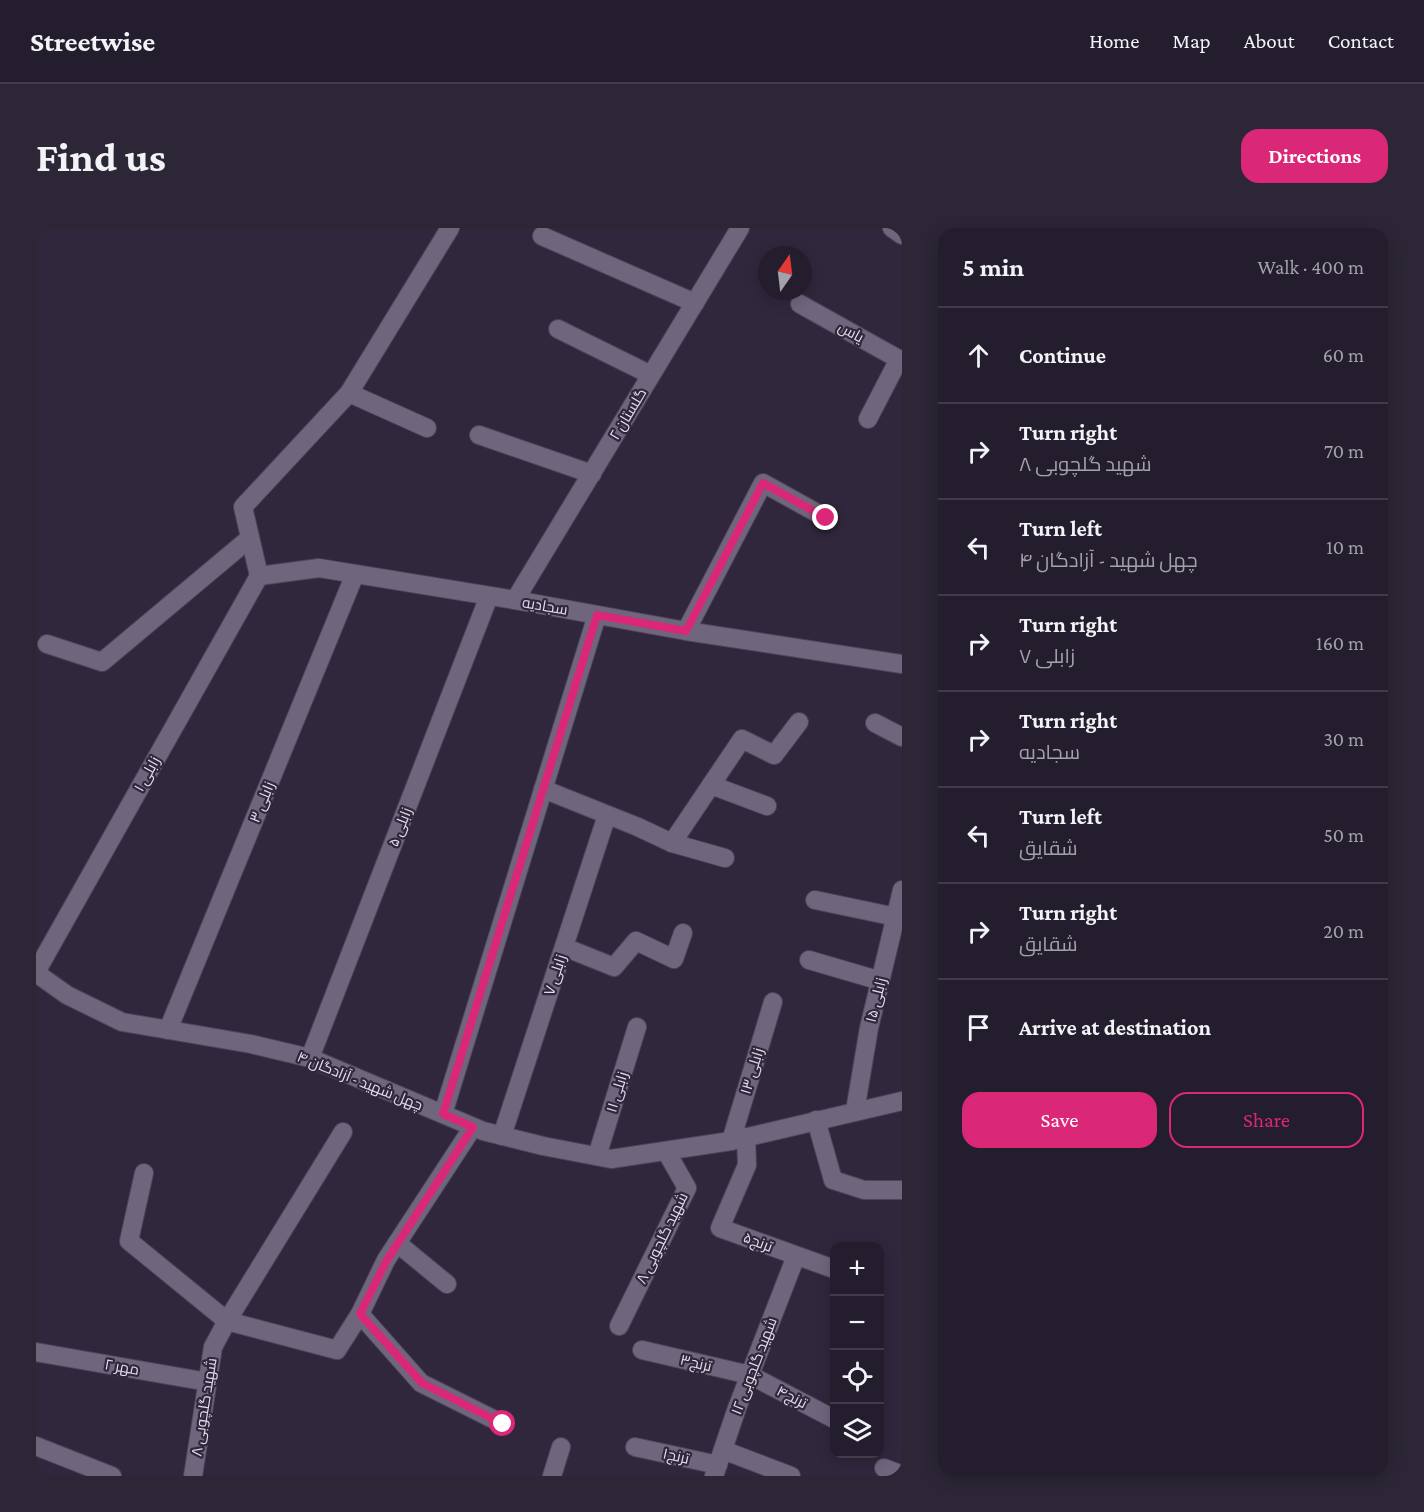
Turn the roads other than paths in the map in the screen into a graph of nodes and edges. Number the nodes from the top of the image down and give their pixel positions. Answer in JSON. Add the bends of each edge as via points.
{"nodes":[{"id":1,"x":450,"y":228,"type":"edge"},
{"id":2,"x":741,"y":228,"type":"edge"},
{"id":3,"x":892,"y":228,"type":"edge"},
{"id":4,"x":902,"y":235,"type":"edge"},
{"id":5,"x":542,"y":236,"type":"dead end"},
{"id":6,"x":695,"y":303,"type":"junction"},
{"id":7,"x":800,"y":304,"type":"dead end"},
{"id":8,"x":558,"y":329,"type":"dead end"},
{"id":9,"x":901,"y":360,"type":"edge"},
{"id":10,"x":651,"y":375,"type":"junction"},
{"id":11,"x":349,"y":393,"type":"junction"},
{"id":12,"x":867,"y":419,"type":"dead end"},
{"id":13,"x":427,"y":428,"type":"dead end"},
{"id":14,"x":479,"y":435,"type":"dead end"},
{"id":15,"x":592,"y":474,"type":"junction"},
{"id":16,"x":826,"y":518,"type":"dead end"},
{"id":17,"x":250,"y":538,"type":"junction"},
{"id":18,"x":355,"y":574,"type":"junction"},
{"id":19,"x":259,"y":576,"type":"junction"},
{"id":20,"x":489,"y":596,"type":"junction"},
{"id":21,"x":515,"y":600,"type":"junction"},
{"id":22,"x":597,"y":615,"type":"junction"},
{"id":23,"x":686,"y":631,"type":"junction"},
{"id":24,"x":47,"y":644,"type":"dead end"},
{"id":25,"x":902,"y":664,"type":"edge"},
{"id":26,"x":799,"y":722,"type":"dead end"},
{"id":27,"x":875,"y":723,"type":"dead end"},
{"id":28,"x":902,"y":737,"type":"edge"},
{"id":29,"x":711,"y":785,"type":"junction"},
{"id":30,"x":543,"y":789,"type":"junction"},
{"id":31,"x":767,"y":806,"type":"dead end"},
{"id":32,"x":607,"y":814,"type":"junction"},
{"id":33,"x":672,"y":843,"type":"junction"},
{"id":34,"x":725,"y":858,"type":"dead end"},
{"id":35,"x":902,"y":890,"type":"edge"},
{"id":36,"x":815,"y":900,"type":"dead end"},
{"id":37,"x":896,"y":917,"type":"junction"},
{"id":38,"x":683,"y":933,"type":"dead end"},
{"id":39,"x":564,"y":947,"type":"junction"},
{"id":40,"x":809,"y":960,"type":"dead end"},
{"id":41,"x":36,"y":973,"type":"edge"},
{"id":42,"x":881,"y":981,"type":"junction"},
{"id":43,"x":773,"y":1002,"type":"dead end"},
{"id":44,"x":637,"y":1027,"type":"dead end"},
{"id":45,"x":168,"y":1030,"type":"junction"},
{"id":46,"x":310,"y":1058,"type":"junction"},
{"id":47,"x":902,"y":1101,"type":"edge"},
{"id":48,"x":855,"y":1111,"type":"junction"},
{"id":49,"x":443,"y":1114,"type":"junction"},
{"id":50,"x":816,"y":1120,"type":"junction"},
{"id":51,"x":473,"y":1127,"type":"junction"},
{"id":52,"x":343,"y":1132,"type":"dead end"},
{"id":53,"x":502,"y":1136,"type":"junction"},
{"id":54,"x":739,"y":1139,"type":"junction"},
{"id":55,"x":666,"y":1151,"type":"junction"},
{"id":56,"x":597,"y":1156,"type":"junction"},
{"id":57,"x":144,"y":1173,"type":"dead end"},
{"id":58,"x":902,"y":1190,"type":"edge"},
{"id":59,"x":720,"y":1228,"type":"joint"},
{"id":60,"x":397,"y":1243,"type":"junction"},
{"id":61,"x":796,"y":1256,"type":"junction"},
{"id":62,"x":830,"y":1268,"type":"edge"},
{"id":63,"x":447,"y":1284,"type":"dead end"},
{"id":64,"x":360,"y":1314,"type":"junction"},
{"id":65,"x":227,"y":1321,"type":"junction"},
{"id":66,"x":619,"y":1326,"type":"dead end"},
{"id":67,"x":642,"y":1350,"type":"dead end"},
{"id":68,"x":36,"y":1352,"type":"edge"},
{"id":69,"x":750,"y":1375,"type":"junction"},
{"id":70,"x":208,"y":1382,"type":"junction"},
{"id":71,"x":830,"y":1417,"type":"edge"},
{"id":72,"x":503,"y":1424,"type":"dead end"},
{"id":73,"x":36,"y":1446,"type":"edge"},
{"id":74,"x":561,"y":1447,"type":"dead end"},
{"id":75,"x":635,"y":1447,"type":"dead end"},
{"id":76,"x":719,"y":1464,"type":"edge"},
{"id":77,"x":69,"y":1468,"type":"edge"},
{"id":78,"x":884,"y":1468,"type":"dead end"},
{"id":79,"x":902,"y":1475,"type":"edge"},
{"id":80,"x":112,"y":1476,"type":"edge"},
{"id":81,"x":193,"y":1476,"type":"edge"},
{"id":82,"x":552,"y":1476,"type":"edge"},
{"id":83,"x":791,"y":1476,"type":"edge"}],
"edges":[{"from":1,"to":11,"type":"street"},
{"from":2,"to":6,"type":"street","name":"گلستان ۲"},
{"from":3,"to":4,"type":"street"},
{"from":5,"to":6,"type":"street"},
{"from":6,"to":10,"type":"street","name":"گلستان ۲"},
{"from":7,"to":9,"type":"street","name":"یاس"},
{"from":8,"to":10,"type":"street"},
{"from":9,"to":12,"type":"street"},
{"from":10,"to":15,"type":"street","name":"گلستان ۲"},
{"from":11,"to":13,"type":"street"},
{"from":11,"to":17,"type":"street","via":[[243,507]]},
{"from":14,"to":15,"type":"street"},
{"from":15,"to":21,"type":"street","name":"گلستان ۲"},
{"from":16,"to":23,"type":"street","via":[[763,483]]},
{"from":17,"to":19,"type":"street"},
{"from":17,"to":24,"type":"street","via":[[102,662]]},
{"from":18,"to":19,"type":"street","name":"سجادیه","via":[[319,568]]},
{"from":18,"to":20,"type":"street","name":"سجادیه"},
{"from":18,"to":45,"type":"street","name":"زابلی ۳"},
{"from":19,"to":41,"type":"street","name":"زابلی ۱"},
{"from":20,"to":21,"type":"street","name":"سجادیه"},
{"from":20,"to":46,"type":"street","name":"زابلی ۵"},
{"from":21,"to":22,"type":"street","name":"سجادیه"},
{"from":22,"to":23,"type":"street","name":"سجادیه"},
{"from":22,"to":30,"type":"street"},
{"from":23,"to":25,"type":"street","name":"سجادیه"},
{"from":26,"to":29,"type":"street","via":[[774,755],[742,739]]},
{"from":27,"to":28,"type":"street"},
{"from":29,"to":31,"type":"street"},
{"from":29,"to":33,"type":"street"},
{"from":30,"to":32,"type":"street"},
{"from":30,"to":49,"type":"street"},
{"from":32,"to":33,"type":"street"},
{"from":32,"to":39,"type":"street","name":"زابلی ۷"},
{"from":33,"to":34,"type":"street"},
{"from":35,"to":37,"type":"street","name":"زابلی ۱۵"},
{"from":36,"to":37,"type":"street"},
{"from":37,"to":42,"type":"street","name":"زابلی ۱۵"},
{"from":38,"to":39,"type":"street","via":[[674,959],[636,940],[614,967]]},
{"from":39,"to":53,"type":"street","name":"زابلی ۷"},
{"from":40,"to":42,"type":"street"},
{"from":41,"to":45,"type":"street","name":"چهل شهید - آزادگان ۴","via":[[67,995],[122,1022]]},
{"from":42,"to":48,"type":"street","name":"زابلی ۱۵"},
{"from":43,"to":54,"type":"street","name":"زابلی ۱۳"},
{"from":44,"to":56,"type":"street","name":"زابلی ۱۱"},
{"from":45,"to":46,"type":"street","name":"چهل شهید - آزادگان ۴"},
{"from":46,"to":49,"type":"street","name":"چهل شهید - آزادگان ۴"},
{"from":47,"to":48,"type":"street","name":"چهل شهید - آزادگان ۴"},
{"from":48,"to":50,"type":"street","name":"چهل شهید - آزادگان ۴"},
{"from":49,"to":51,"type":"street","name":"چهل شهید - آزادگان ۴"},
{"from":50,"to":54,"type":"street","name":"چهل شهید - آزادگان ۴"},
{"from":50,"to":58,"type":"street","via":[[833,1180],[864,1190]]},
{"from":51,"to":53,"type":"street","name":"چهل شهید - آزادگان ۴"},
{"from":51,"to":60,"type":"street"},
{"from":52,"to":65,"type":"street","name":"شهید گلچوبی ۸"},
{"from":53,"to":56,"type":"street","name":"چهل شهید - آزادگان ۴"},
{"from":54,"to":55,"type":"street","name":"چهل شهید - آزادگان ۴"},
{"from":54,"to":59,"type":"street","name":"زابلی ۱۳","via":[[747,1165]]},
{"from":55,"to":56,"type":"street","name":"چهل شهید - آزادگان ۴","via":[[611,1159]]},
{"from":55,"to":66,"type":"street","name":"شهید گلچوبی ۸","via":[[687,1188]]},
{"from":57,"to":65,"type":"street","via":[[129,1241]]},
{"from":59,"to":61,"type":"street","name":"ترنج۵"},
{"from":60,"to":63,"type":"street"},
{"from":60,"to":64,"type":"street"},
{"from":61,"to":62,"type":"street","name":"ترنج۵"},
{"from":61,"to":69,"type":"street","name":"شهید گلچوبی ۱۲"},
{"from":64,"to":65,"type":"street","via":[[337,1350]]},
{"from":64,"to":72,"type":"street","via":[[422,1383]]},
{"from":65,"to":70,"type":"street","name":"شهید گلچوبی ۸","via":[[213,1347]]},
{"from":67,"to":69,"type":"street","name":"ترنج۳"},
{"from":68,"to":70,"type":"street","name":"مهر ۲"},
{"from":69,"to":71,"type":"street","name":"ترنج۴"},
{"from":69,"to":76,"type":"street","name":"شهید گلچوبی ۱۲"},
{"from":70,"to":81,"type":"street","name":"شهید گلچوبی ۸"},
{"from":73,"to":77,"type":"street"},
{"from":74,"to":82,"type":"street"},
{"from":75,"to":76,"type":"street","name":"ترنج۱"},
{"from":76,"to":83,"type":"street","name":"ترنج۱"},
{"from":77,"to":80,"type":"street"},
{"from":78,"to":79,"type":"street"}]}
